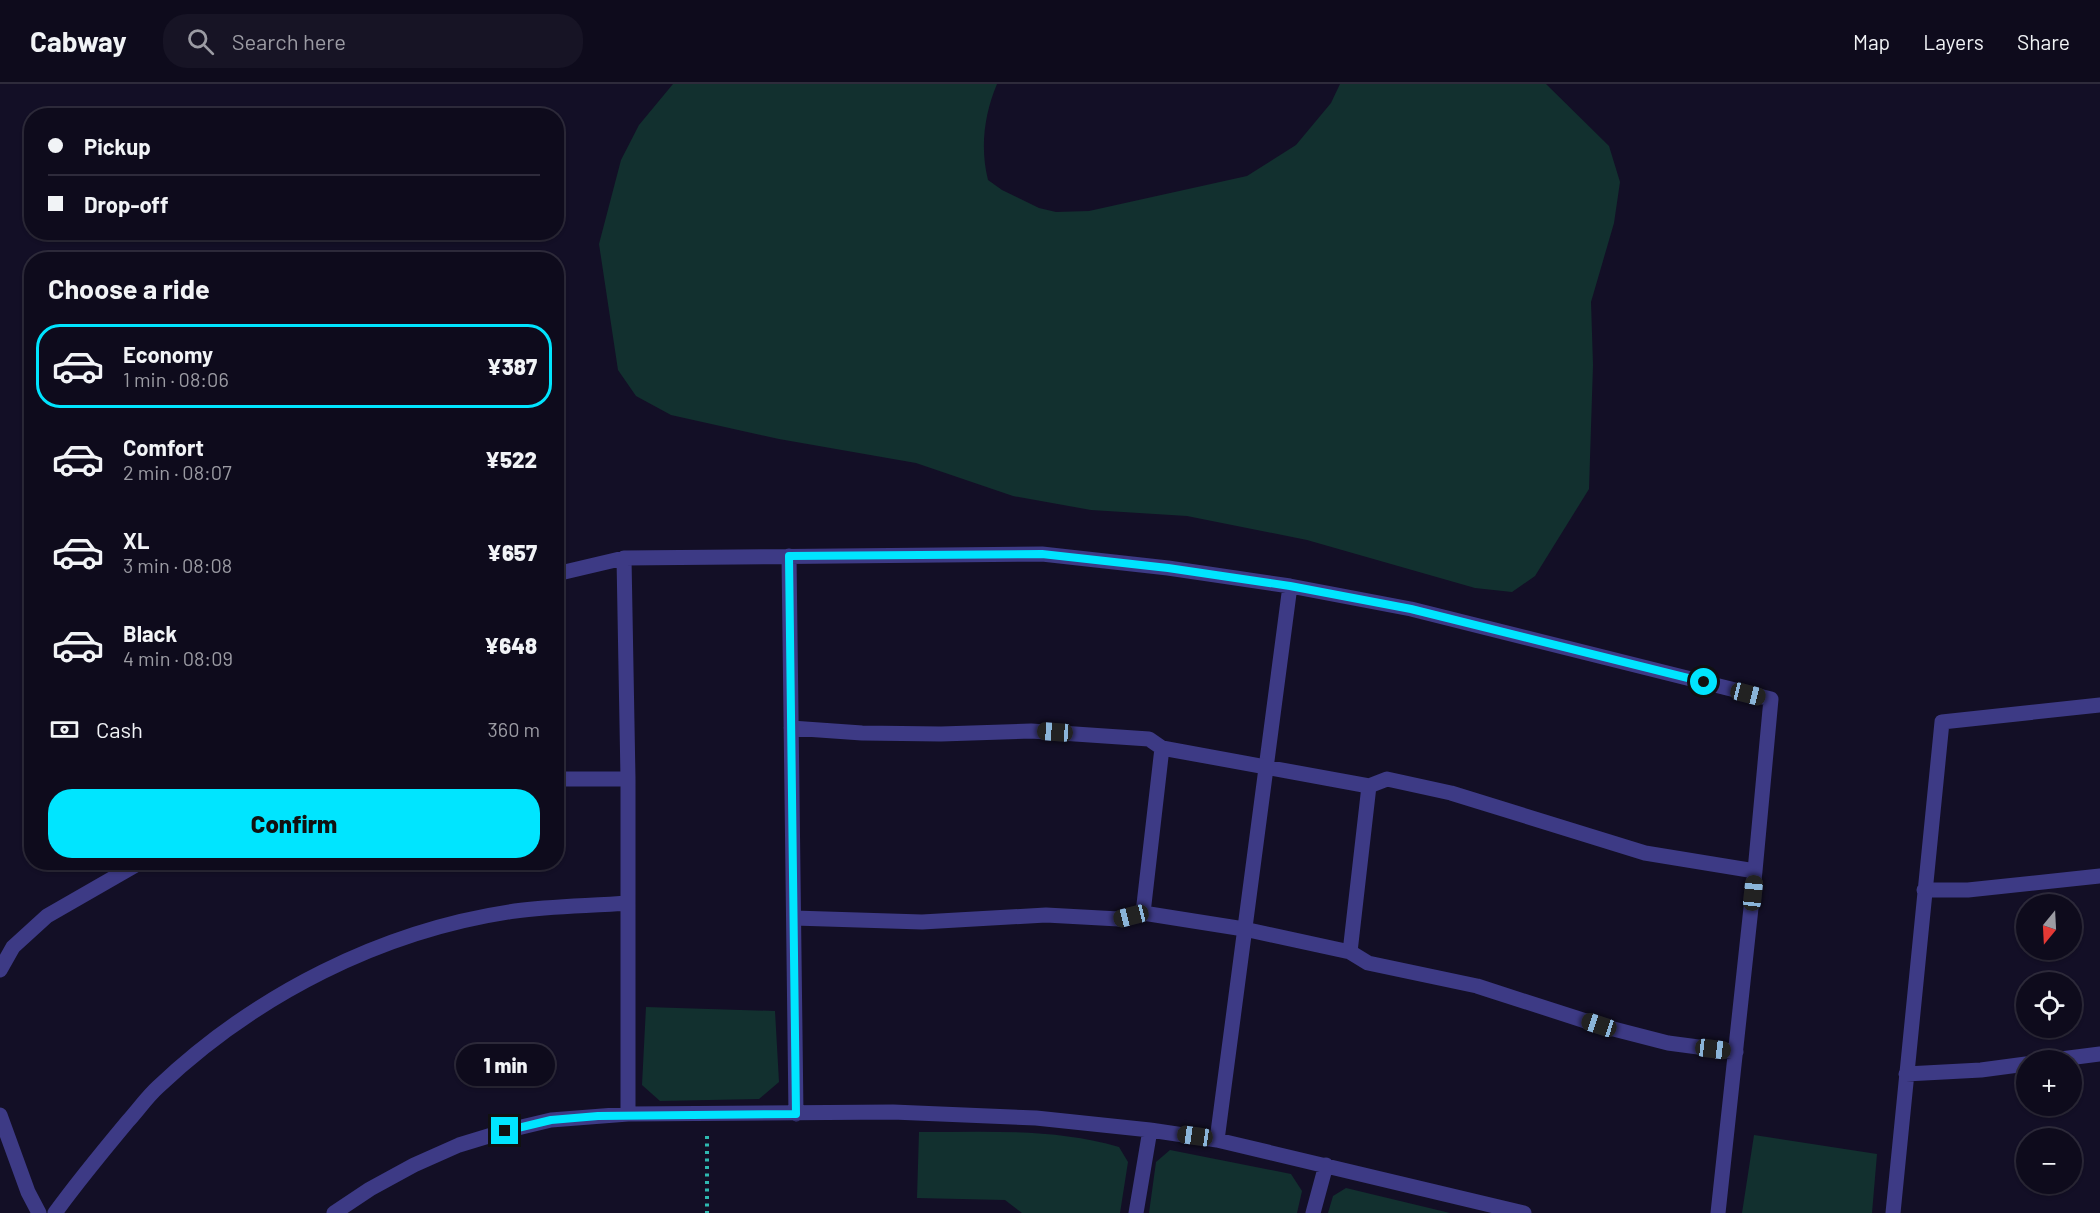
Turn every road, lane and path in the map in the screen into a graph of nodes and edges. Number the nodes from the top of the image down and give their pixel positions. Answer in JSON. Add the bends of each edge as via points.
{"nodes":[{"id":1,"x":789,"y":556,"type":"junction"},
{"id":2,"x":624,"y":558,"type":"junction"},
{"id":3,"x":564,"y":572,"type":"edge"},
{"id":4,"x":1290,"y":586,"type":"junction"},
{"id":5,"x":2100,"y":705,"type":"edge"},
{"id":6,"x":791,"y":728,"type":"junction"},
{"id":7,"x":1162,"y":748,"type":"junction"},
{"id":8,"x":1266,"y":766,"type":"junction"},
{"id":9,"x":564,"y":779,"type":"edge"},
{"id":10,"x":628,"y":779,"type":"junction"},
{"id":11,"x":1369,"y":786,"type":"junction"},
{"id":12,"x":127,"y":870,"type":"edge"},
{"id":13,"x":1755,"y":871,"type":"junction"},
{"id":14,"x":2100,"y":876,"type":"edge"},
{"id":15,"x":1924,"y":890,"type":"junction"},
{"id":16,"x":628,"y":903,"type":"junction"},
{"id":17,"x":1143,"y":913,"type":"junction"},
{"id":18,"x":794,"y":918,"type":"junction"},
{"id":19,"x":1244,"y":929,"type":"junction"},
{"id":20,"x":1350,"y":952,"type":"junction"},
{"id":21,"x":0,"y":970,"type":"edge"},
{"id":22,"x":1736,"y":1052,"type":"junction"},
{"id":23,"x":2100,"y":1054,"type":"edge"},
{"id":24,"x":2082,"y":1056,"type":"edge"},
{"id":25,"x":2016,"y":1065,"type":"edge"},
{"id":26,"x":1906,"y":1074,"type":"junction"},
{"id":27,"x":628,"y":1114,"type":"junction"},
{"id":28,"x":707,"y":1114,"type":"junction"},
{"id":29,"x":796,"y":1114,"type":"junction"},
{"id":30,"x":0,"y":1115,"type":"edge"},
{"id":31,"x":1150,"y":1130,"type":"junction"},
{"id":32,"x":1217,"y":1140,"type":"junction"},
{"id":33,"x":1326,"y":1165,"type":"junction"},
{"id":34,"x":39,"y":1213,"type":"edge"},
{"id":35,"x":55,"y":1213,"type":"edge"},
{"id":36,"x":334,"y":1213,"type":"edge"},
{"id":37,"x":707,"y":1213,"type":"edge"},
{"id":38,"x":1136,"y":1213,"type":"edge"},
{"id":39,"x":1313,"y":1213,"type":"edge"},
{"id":40,"x":1524,"y":1213,"type":"edge"},
{"id":41,"x":1718,"y":1213,"type":"edge"},
{"id":42,"x":1893,"y":1213,"type":"edge"}],
"edges":[{"from":1,"to":2,"type":"street"},
{"from":1,"to":4,"type":"street","via":[[1042,554]]},
{"from":1,"to":6,"type":"street"},
{"from":2,"to":3,"type":"street"},
{"from":2,"to":10,"type":"street"},
{"from":4,"to":8,"type":"street"},
{"from":4,"to":13,"type":"street","via":[[1411,609],[1771,699]]},
{"from":5,"to":15,"type":"street","via":[[1942,722]]},
{"from":6,"to":7,"type":"street","via":[[941,734],[1031,731],[1149,739]]},
{"from":6,"to":18,"type":"street"},
{"from":7,"to":8,"type":"street"},
{"from":7,"to":17,"type":"street"},
{"from":8,"to":11,"type":"street"},
{"from":8,"to":19,"type":"street"},
{"from":9,"to":10,"type":"street"},
{"from":10,"to":16,"type":"street"},
{"from":11,"to":13,"type":"street","via":[[1387,779],[1451,793],[1645,853]]},
{"from":11,"to":20,"type":"street"},
{"from":12,"to":21,"type":"street","via":[[47,916],[13,946]]},
{"from":13,"to":22,"type":"street"},
{"from":14,"to":15,"type":"street","via":[[1968,890]]},
{"from":15,"to":26,"type":"street"},
{"from":16,"to":27,"type":"street"},
{"from":16,"to":35,"type":"street","via":[[514,911],[420,932],[343,962],[270,1000],[219,1034],[157,1088]]},
{"from":17,"to":18,"type":"street","via":[[1119,919],[1046,915],[922,922]]},
{"from":17,"to":19,"type":"street"},
{"from":18,"to":29,"type":"street"},
{"from":19,"to":20,"type":"street"},
{"from":19,"to":32,"type":"street"},
{"from":20,"to":22,"type":"street","via":[[1368,963],[1477,986],[1668,1043]]},
{"from":22,"to":41,"type":"street"},
{"from":23,"to":24,"type":"street"},
{"from":25,"to":26,"type":"street"},
{"from":26,"to":42,"type":"street"},
{"from":27,"to":28,"type":"street"},
{"from":27,"to":36,"type":"street","via":[[551,1120],[459,1145],[397,1174]]},
{"from":28,"to":29,"type":"street"},
{"from":28,"to":37,"type":"path"},
{"from":29,"to":31,"type":"street","via":[[938,1113]]},
{"from":30,"to":34,"type":"street"},
{"from":31,"to":32,"type":"street"},
{"from":31,"to":38,"type":"street"},
{"from":32,"to":33,"type":"street"},
{"from":33,"to":39,"type":"street"},
{"from":33,"to":40,"type":"street"}]}
